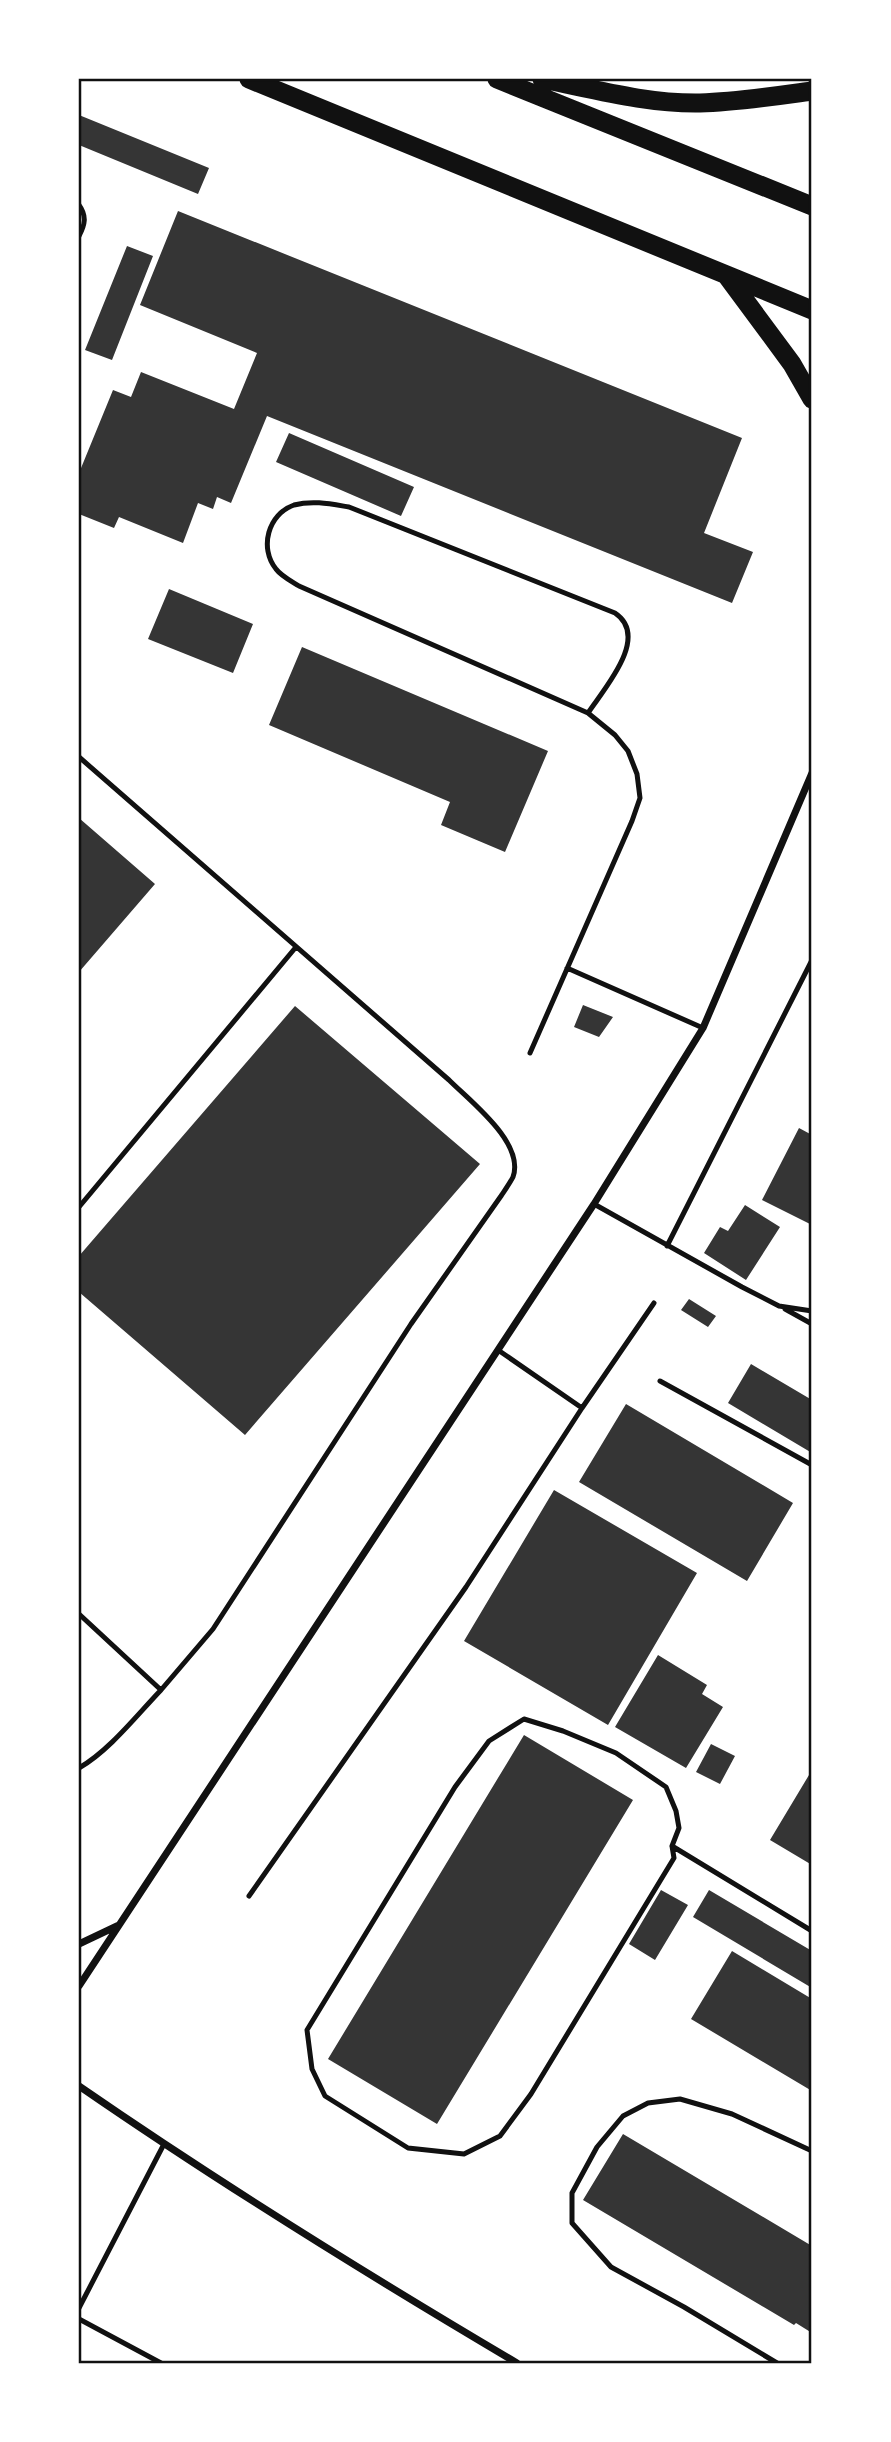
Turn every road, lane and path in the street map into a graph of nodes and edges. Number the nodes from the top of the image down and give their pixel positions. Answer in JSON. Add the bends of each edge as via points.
{"nodes":[{"id":1,"x":248,"y":79,"type":"edge"},
{"id":2,"x":497,"y":79,"type":"edge"},
{"id":3,"x":542,"y":79,"type":"edge"},
{"id":4,"x":812,"y":91,"type":"edge"},
{"id":5,"x":79,"y":205,"type":"edge"},
{"id":6,"x":812,"y":206,"type":"edge"},
{"id":7,"x":79,"y":236,"type":"edge"},
{"id":8,"x":727,"y":276,"type":"junction"},
{"id":9,"x":812,"y":310,"type":"edge"},
{"id":10,"x":812,"y":399,"type":"edge"},
{"id":11,"x":587,"y":713,"type":"junction"},
{"id":12,"x":79,"y":757,"type":"edge"},
{"id":13,"x":812,"y":772,"type":"edge"},
{"id":14,"x":296,"y":947,"type":"junction"},
{"id":15,"x":812,"y":960,"type":"edge"},
{"id":16,"x":567,"y":968,"type":"junction"},
{"id":17,"x":703,"y":1028,"type":"junction"},
{"id":18,"x":530,"y":1053,"type":"dead end"},
{"id":19,"x":594,"y":1204,"type":"junction"},
{"id":20,"x":79,"y":1207,"type":"edge"},
{"id":21,"x":667,"y":1246,"type":"junction"},
{"id":22,"x":654,"y":1303,"type":"dead end"},
{"id":23,"x":779,"y":1306,"type":"junction"},
{"id":24,"x":812,"y":1311,"type":"edge"},
{"id":25,"x":812,"y":1324,"type":"edge"},
{"id":26,"x":498,"y":1350,"type":"junction"},
{"id":27,"x":660,"y":1381,"type":"dead end"},
{"id":28,"x":582,"y":1408,"type":"junction"},
{"id":29,"x":812,"y":1465,"type":"edge"},
{"id":30,"x":79,"y":1614,"type":"edge"},
{"id":31,"x":161,"y":1690,"type":"junction"},
{"id":32,"x":79,"y":1768,"type":"edge"},
{"id":33,"x":672,"y":1846,"type":"junction"},
{"id":34,"x":249,"y":1896,"type":"dead end"},
{"id":35,"x":120,"y":1925,"type":"junction"},
{"id":36,"x":812,"y":1931,"type":"edge"},
{"id":37,"x":79,"y":1944,"type":"edge"},
{"id":38,"x":79,"y":1986,"type":"edge"},
{"id":39,"x":79,"y":2085,"type":"edge"},
{"id":40,"x":163,"y":2144,"type":"junction"},
{"id":41,"x":812,"y":2151,"type":"edge"},
{"id":42,"x":79,"y":2308,"type":"edge"},
{"id":43,"x":79,"y":2319,"type":"edge"},
{"id":44,"x":161,"y":2363,"type":"edge"},
{"id":45,"x":517,"y":2363,"type":"edge"},
{"id":46,"x":777,"y":2363,"type":"edge"}],
"edges":[{"from":1,"to":8,"type":"highway"},
{"from":2,"to":6,"type":"highway"},
{"from":3,"to":4,"type":"highway","via":[[639,98],[698,103]]},
{"from":5,"to":7,"type":"lane","via":[[85,222]]},
{"from":8,"to":9,"type":"highway"},
{"from":8,"to":10,"type":"highway"},
{"from":11,"to":11,"type":"lane","via":[[299,586],[271,561],[267,541],[274,520],[293,506],[314,502],[349,508],[615,613],[625,624],[626,652]]},
{"from":11,"to":16,"type":"lane","via":[[628,751],[640,798]]},
{"from":12,"to":14,"type":"lane"},
{"from":13,"to":17,"type":"street"},
{"from":14,"to":20,"type":"lane"},
{"from":14,"to":31,"type":"lane","via":[[449,1080],[505,1137],[515,1157],[513,1176],[213,1629]]},
{"from":15,"to":21,"type":"lane"},
{"from":16,"to":17,"type":"lane"},
{"from":16,"to":18,"type":"lane"},
{"from":17,"to":19,"type":"street"},
{"from":19,"to":21,"type":"lane"},
{"from":19,"to":26,"type":"street"},
{"from":21,"to":23,"type":"lane"},
{"from":22,"to":28,"type":"lane"},
{"from":23,"to":24,"type":"lane"},
{"from":23,"to":25,"type":"lane"},
{"from":26,"to":28,"type":"lane"},
{"from":26,"to":35,"type":"street"},
{"from":27,"to":29,"type":"lane"},
{"from":28,"to":34,"type":"lane","via":[[466,1587]]},
{"from":30,"to":31,"type":"lane"},
{"from":31,"to":32,"type":"lane"},
{"from":33,"to":33,"type":"lane","via":[[674,1858],[531,2094],[500,2136],[464,2154],[408,2148],[325,2096],[312,2069],[307,2030],[455,1787],[489,1741],[524,1720],[616,1753],[666,1787],[679,1828]]},
{"from":33,"to":36,"type":"lane"},
{"from":35,"to":37,"type":"street"},
{"from":35,"to":38,"type":"street"},
{"from":39,"to":40,"type":"street"},
{"from":40,"to":42,"type":"lane"},
{"from":40,"to":45,"type":"street"},
{"from":41,"to":46,"type":"lane","via":[[732,2114],[680,2099],[648,2103],[624,2116],[597,2147],[572,2193],[572,2223],[611,2267]]},
{"from":43,"to":44,"type":"lane"}]}
